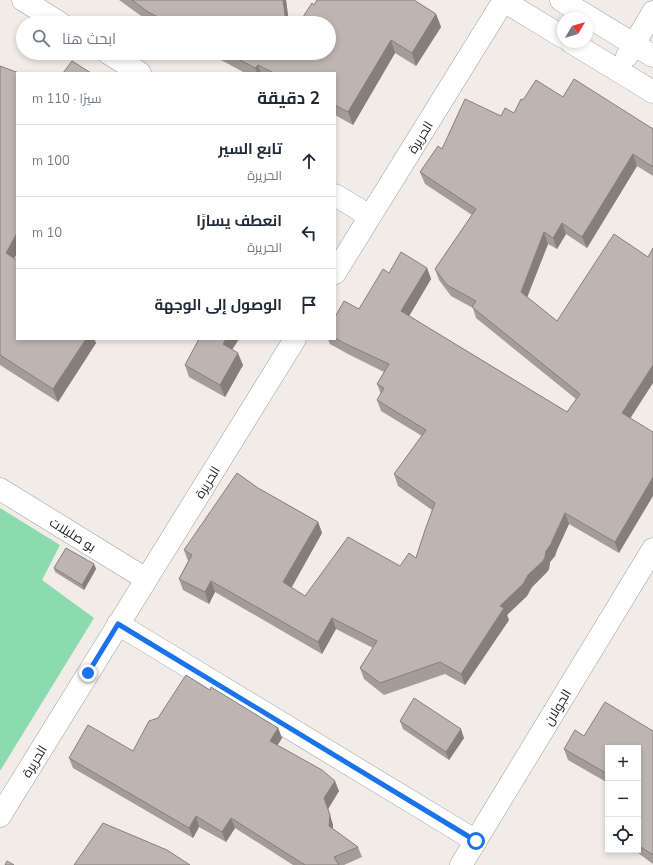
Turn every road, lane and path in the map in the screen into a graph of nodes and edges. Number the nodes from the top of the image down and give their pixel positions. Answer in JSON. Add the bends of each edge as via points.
{"nodes":[{"id":1,"x":23,"y":0,"type":"edge"},
{"id":2,"x":503,"y":0,"type":"edge"},
{"id":3,"x":561,"y":0,"type":"edge"},
{"id":4,"x":653,"y":12,"type":"edge"},
{"id":5,"x":49,"y":16,"type":"edge"},
{"id":6,"x":557,"y":33,"type":"edge"},
{"id":7,"x":634,"y":44,"type":"junction"},
{"id":8,"x":581,"y":48,"type":"edge"},
{"id":9,"x":653,"y":56,"type":"edge"},
{"id":10,"x":119,"y":60,"type":"edge"},
{"id":11,"x":618,"y":71,"type":"junction"},
{"id":12,"x":138,"y":72,"type":"edge"},
{"id":13,"x":653,"y":92,"type":"edge"},
{"id":14,"x":336,"y":195,"type":"edge"},
{"id":15,"x":370,"y":216,"type":"junction"},
{"id":16,"x":336,"y":271,"type":"edge"},
{"id":17,"x":293,"y":340,"type":"edge"},
{"id":18,"x":0,"y":489,"type":"edge"},
{"id":19,"x":653,"y":550,"type":"edge"},
{"id":20,"x":146,"y":579,"type":"junction"},
{"id":21,"x":118,"y":624,"type":"junction"},
{"id":22,"x":0,"y":816,"type":"edge"},
{"id":23,"x":476,"y":841,"type":"junction"},
{"id":24,"x":462,"y":865,"type":"edge"}],
"edges":[{"from":1,"to":5,"type":"street"},
{"from":2,"to":6,"type":"street"},
{"from":2,"to":15,"type":"street","name":"الحريرة"},
{"from":3,"to":7,"type":"street"},
{"from":4,"to":7,"type":"street"},
{"from":7,"to":9,"type":"street"},
{"from":7,"to":11,"type":"street"},
{"from":8,"to":11,"type":"street"},
{"from":10,"to":12,"type":"street"},
{"from":11,"to":13,"type":"street"},
{"from":14,"to":15,"type":"street"},
{"from":15,"to":16,"type":"street","name":"الحريرة"},
{"from":17,"to":20,"type":"street","name":"الحريرة"},
{"from":18,"to":20,"type":"street","name":"بو صليلات"},
{"from":19,"to":23,"type":"street","name":"الجولان"},
{"from":20,"to":21,"type":"street","name":"الحريرة"},
{"from":21,"to":22,"type":"street","name":"الحريرة"},
{"from":21,"to":23,"type":"street"},
{"from":23,"to":24,"type":"street","name":"الجولان"}]}
